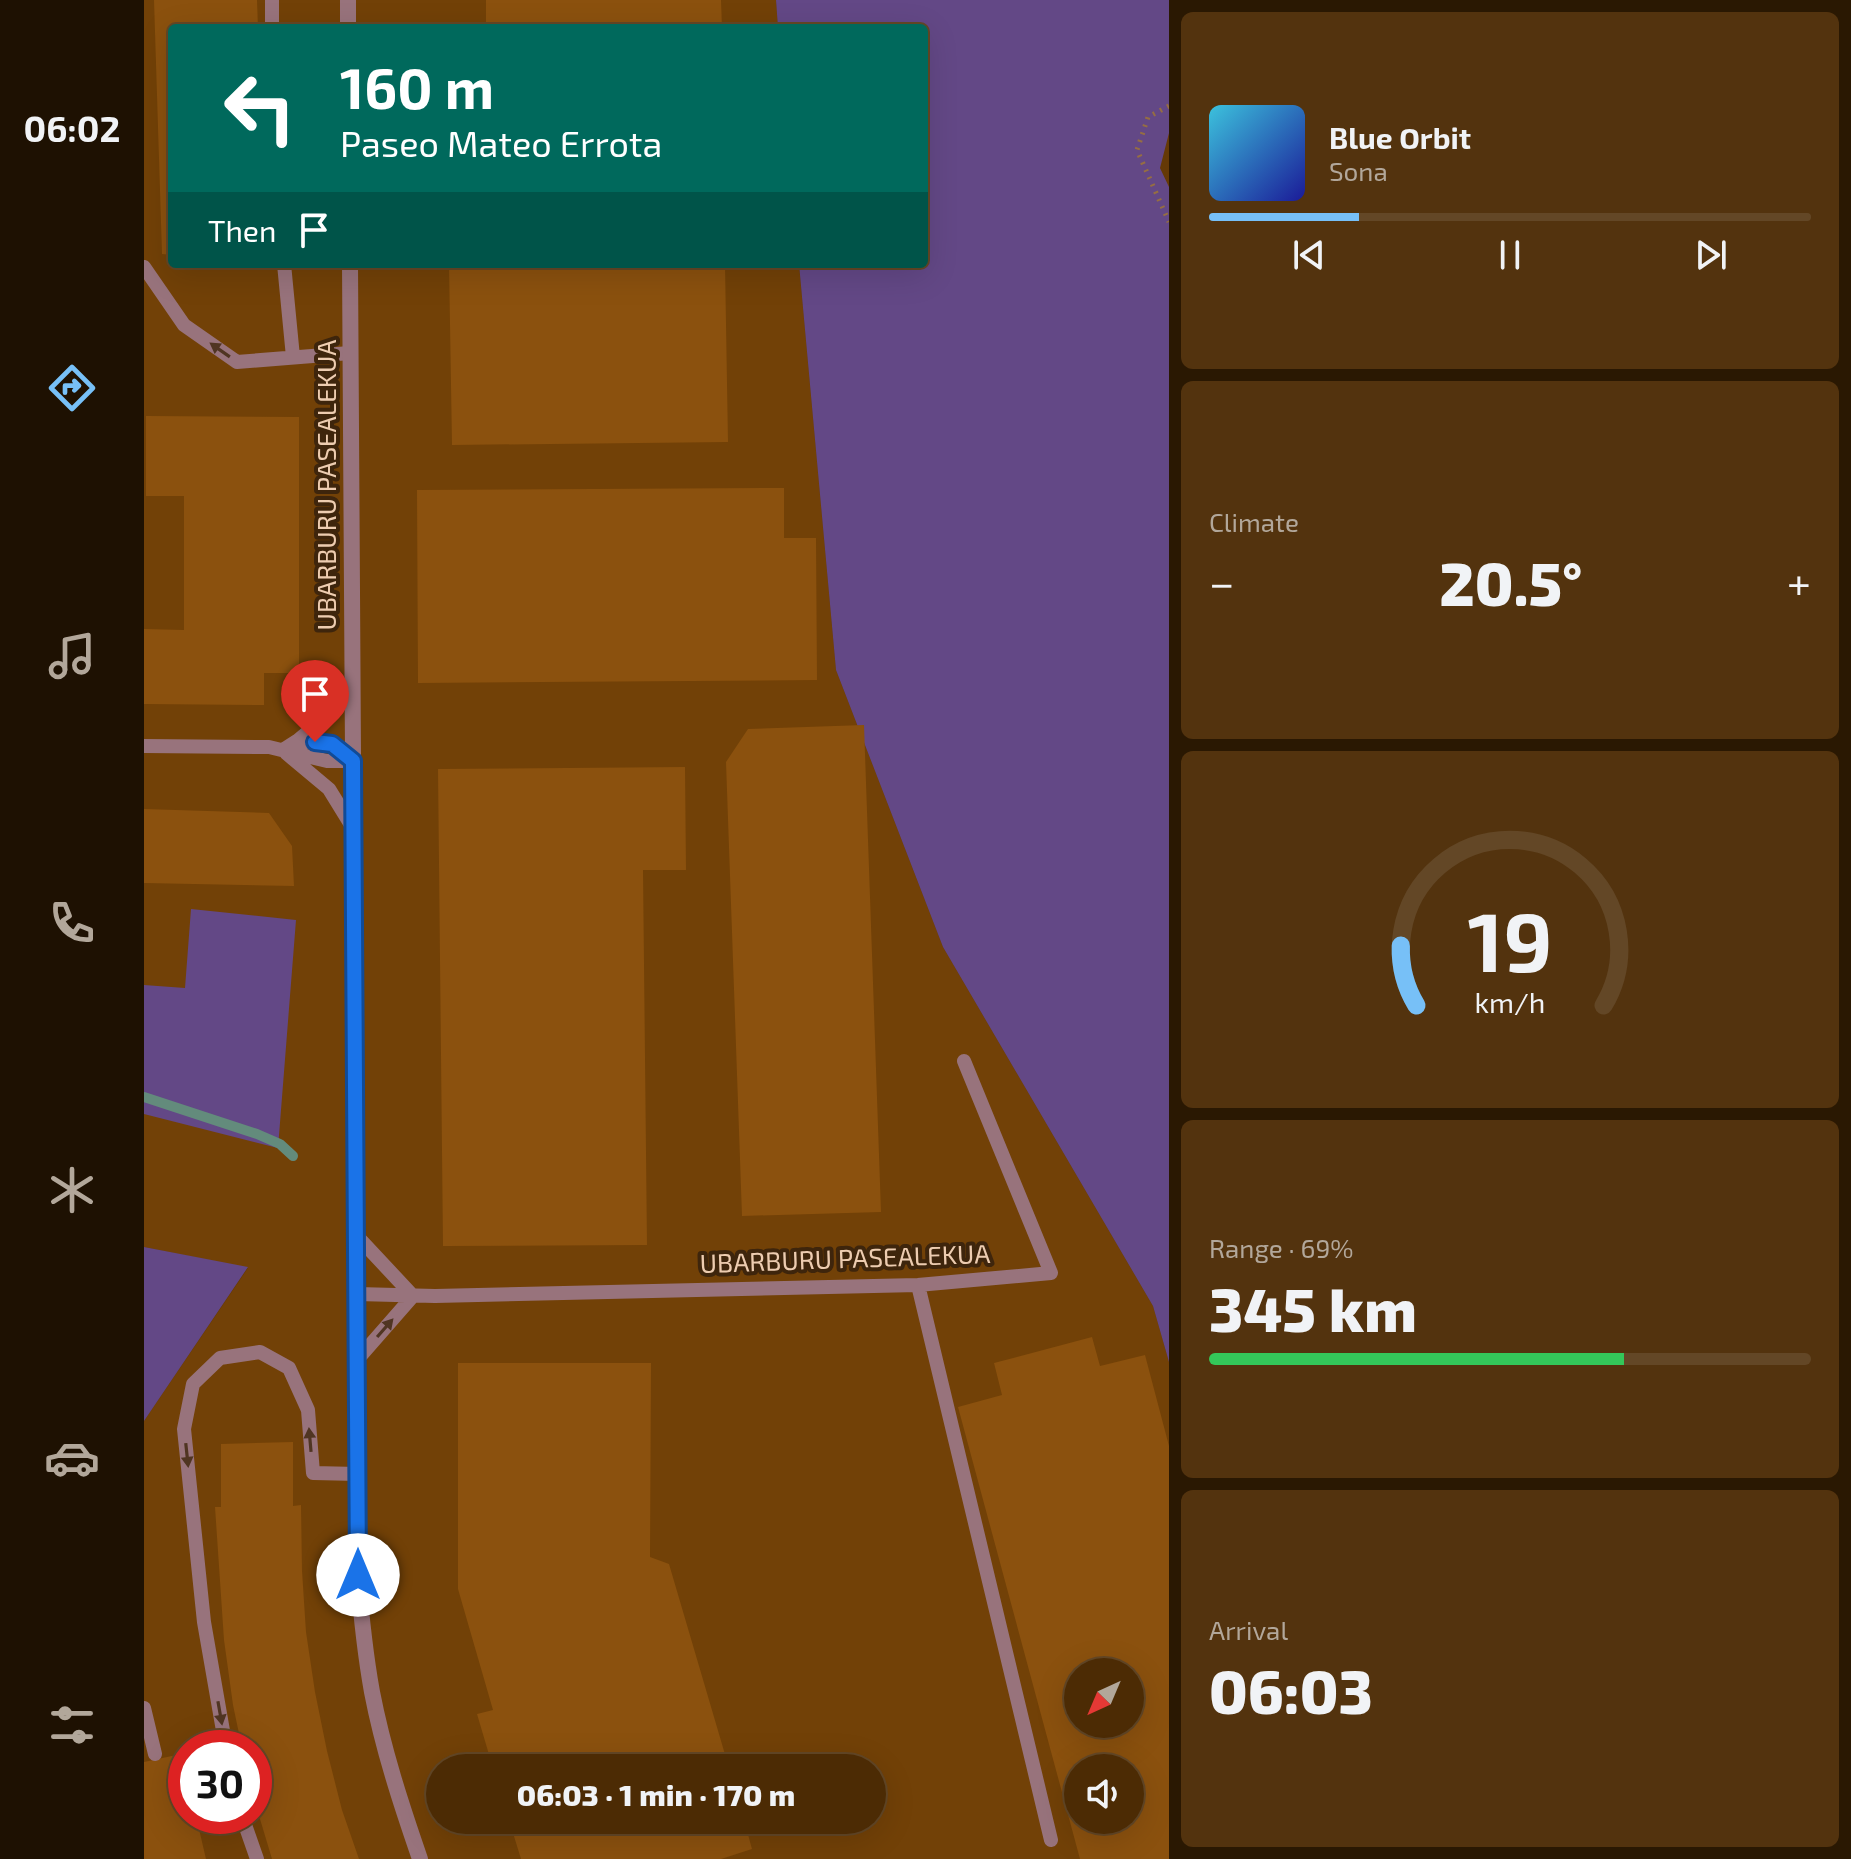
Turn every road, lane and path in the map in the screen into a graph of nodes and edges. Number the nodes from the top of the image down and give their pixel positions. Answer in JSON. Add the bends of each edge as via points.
{"nodes":[{"id":1,"x":272,"y":0,"type":"edge"},
{"id":2,"x":348,"y":0,"type":"edge"},
{"id":3,"x":272,"y":24,"type":"edge"},
{"id":4,"x":348,"y":24,"type":"edge"},
{"id":5,"x":1169,"y":106,"type":"edge"},
{"id":6,"x":1169,"y":222,"type":"edge"},
{"id":7,"x":144,"y":267,"type":"edge"},
{"id":8,"x":284,"y":268,"type":"edge"},
{"id":9,"x":350,"y":268,"type":"edge"},
{"id":10,"x":350,"y":353,"type":"junction"},
{"id":11,"x":293,"y":357,"type":"junction"},
{"id":12,"x":353,"y":694,"type":"junction"},
{"id":13,"x":297,"y":741,"type":"junction"},
{"id":14,"x":144,"y":746,"type":"edge"},
{"id":15,"x":283,"y":750,"type":"junction"},
{"id":16,"x":353,"y":761,"type":"junction"},
{"id":17,"x":353,"y":828,"type":"junction"},
{"id":18,"x":964,"y":1061,"type":"dead end"},
{"id":19,"x":356,"y":1235,"type":"junction"},
{"id":20,"x":918,"y":1285,"type":"junction"},
{"id":21,"x":357,"y":1294,"type":"junction"},
{"id":22,"x":413,"y":1296,"type":"junction"},
{"id":23,"x":357,"y":1360,"type":"junction"},
{"id":24,"x":358,"y":1474,"type":"junction"},
{"id":25,"x":144,"y":1708,"type":"edge"},
{"id":26,"x":223,"y":1730,"type":"edge"},
{"id":27,"x":155,"y":1754,"type":"dead end"},
{"id":28,"x":248,"y":1834,"type":"edge"},
{"id":29,"x":1051,"y":1840,"type":"dead end"},
{"id":30,"x":257,"y":1859,"type":"edge"},
{"id":31,"x":420,"y":1859,"type":"edge"}],
"edges":[{"from":1,"to":3,"type":"lane"},
{"from":2,"to":4,"type":"street"},
{"from":5,"to":6,"type":"path","via":[[1148,117],[1137,150]]},
{"from":11,"to":7,"type":"lane","one_way":true,"via":[[237,362],[184,325]]},
{"from":8,"to":11,"type":"lane"},
{"from":9,"to":10,"type":"street","name":"UBARBURU PASEALEKUA"},
{"from":10,"to":11,"type":"lane"},
{"from":10,"to":12,"type":"street","name":"UBARBURU PASEALEKUA"},
{"from":12,"to":13,"type":"lane"},
{"from":12,"to":16,"type":"street","name":"UBARBURU PASEALEKUA"},
{"from":13,"to":15,"type":"lane"},
{"from":13,"to":16,"type":"lane","via":[[332,744]]},
{"from":14,"to":15,"type":"lane"},
{"from":15,"to":16,"type":"lane","via":[[327,761]]},
{"from":15,"to":17,"type":"lane","via":[[329,789]]},
{"from":16,"to":17,"type":"street","name":"UBARBURU PASEALEKUA"},
{"from":17,"to":19,"type":"street","name":"UBARBURU PASEALEKUA"},
{"from":18,"to":20,"type":"lane","name":"UBARBURU PASEALEKUA","via":[[1051,1273]]},
{"from":19,"to":21,"type":"street","name":"UBARBURU PASEALEKUA"},
{"from":19,"to":22,"type":"lane"},
{"from":20,"to":22,"type":"lane","name":"UBARBURU PASEALEKUA"},
{"from":20,"to":29,"type":"lane"},
{"from":21,"to":22,"type":"lane","name":"UBARBURU PASEALEKUA"},
{"from":21,"to":23,"type":"street","name":"UBARBURU PASEALEKUA"},
{"from":23,"to":22,"type":"lane","one_way":true},
{"from":23,"to":24,"type":"street","name":"UBARBURU PASEALEKUA"},
{"from":24,"to":26,"type":"lane","one_way":true,"via":[[313,1473],[308,1410],[289,1368],[260,1352],[220,1358],[193,1384],[184,1429],[204,1622]]},
{"from":24,"to":31,"type":"street","name":"UBARBURU PASEALEKUA","via":[[363,1635],[388,1760]]},
{"from":25,"to":27,"type":"lane"},
{"from":28,"to":30,"type":"lane"}]}
